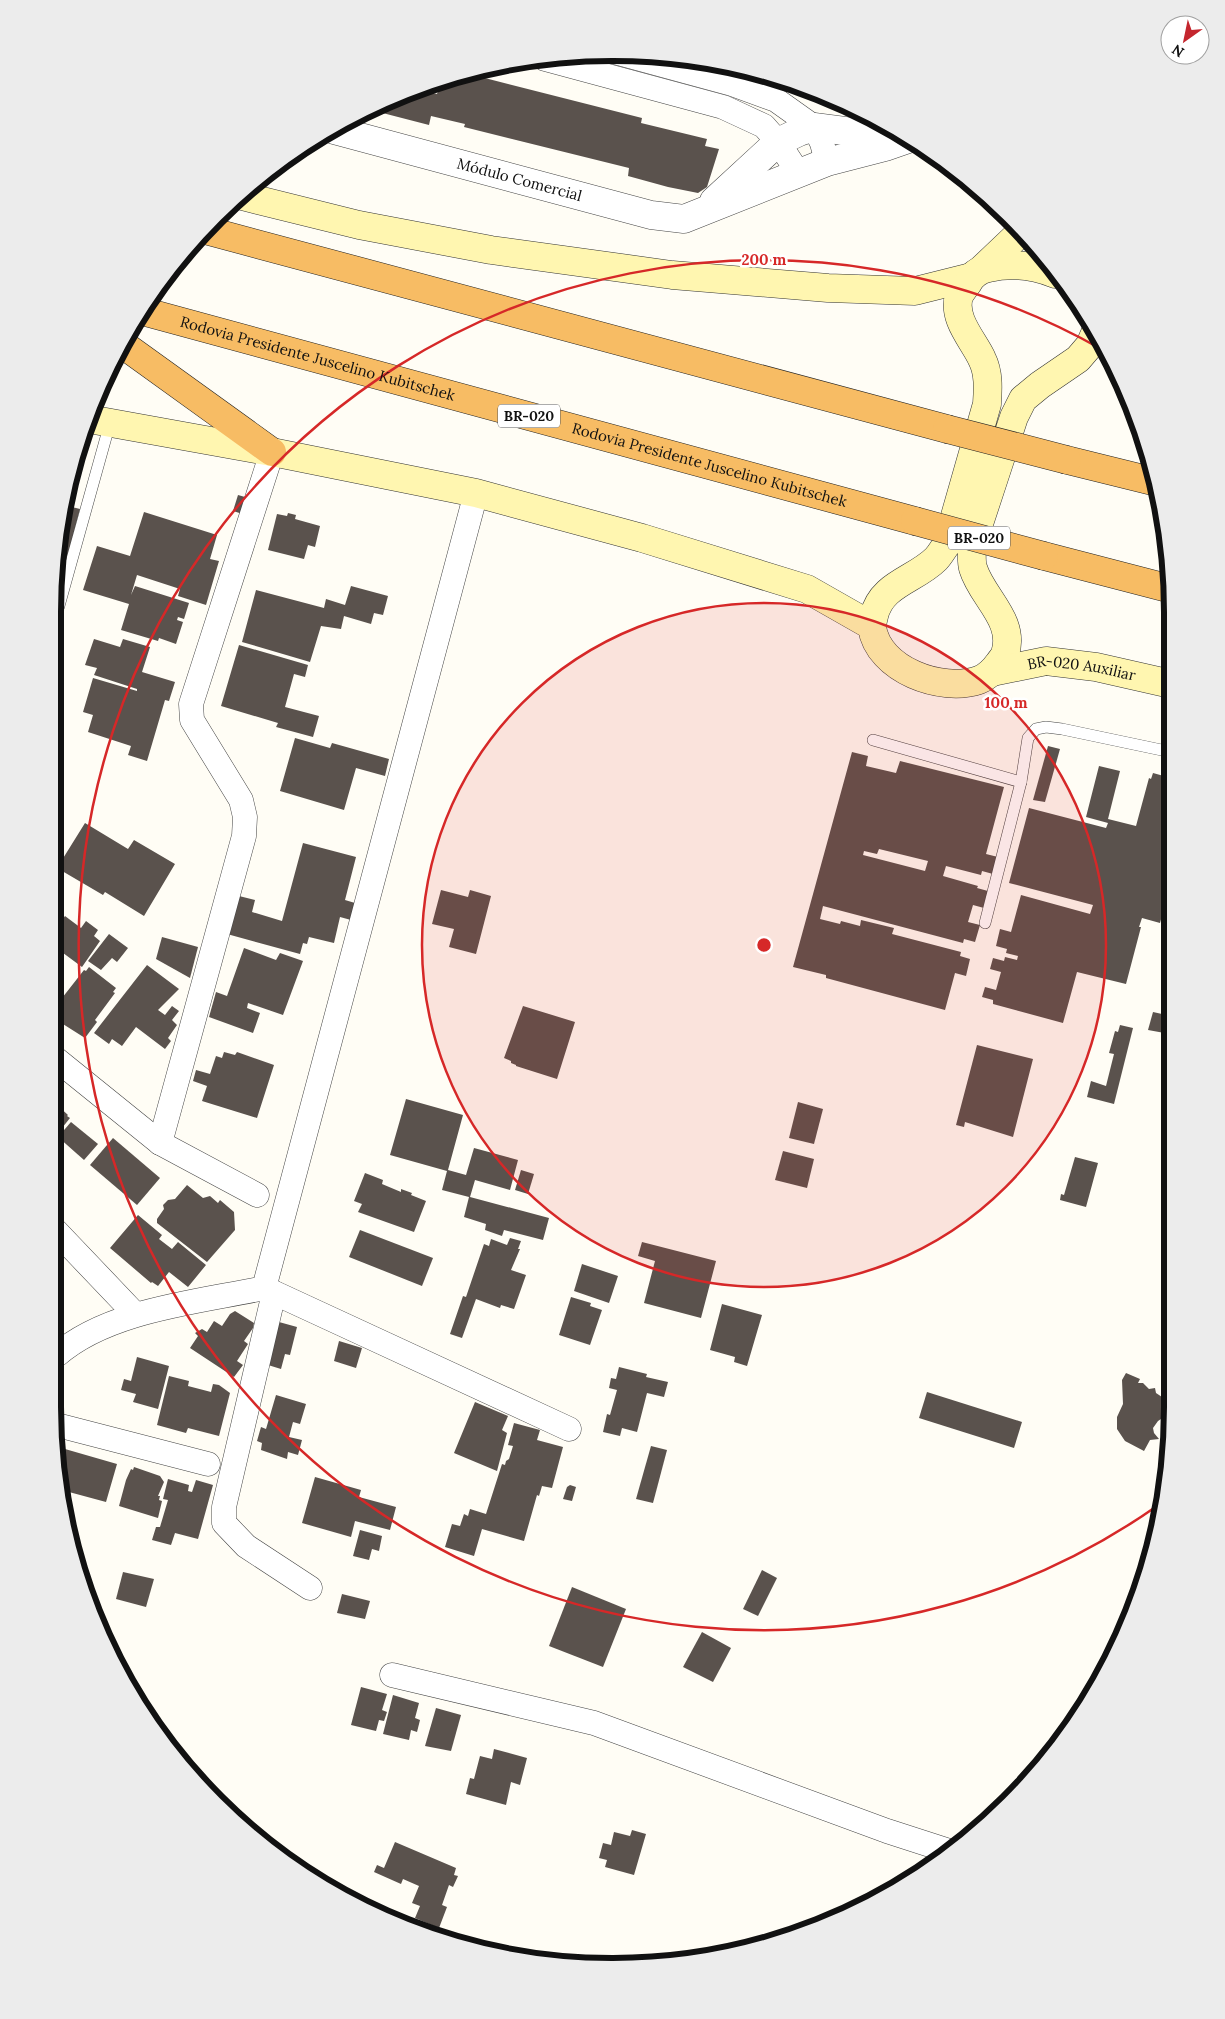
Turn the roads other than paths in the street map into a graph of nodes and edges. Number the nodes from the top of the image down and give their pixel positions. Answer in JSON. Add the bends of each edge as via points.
{"nodes":[{"id":1,"x":653,"y":62,"type":"edge"},
{"id":2,"x":562,"y":64,"type":"edge"},
{"id":3,"x":732,"y":84,"type":"junction"},
{"id":4,"x":723,"y":107,"type":"junction"},
{"id":5,"x":814,"y":127,"type":"junction"},
{"id":6,"x":879,"y":130,"type":"edge"},
{"id":7,"x":342,"y":132,"type":"edge"},
{"id":8,"x":778,"y":142,"type":"junction"},
{"id":9,"x":899,"y":142,"type":"edge"},
{"id":10,"x":827,"y":162,"type":"junction"},
{"id":11,"x":799,"y":174,"type":"junction"},
{"id":12,"x":249,"y":198,"type":"edge"},
{"id":13,"x":706,"y":209,"type":"junction"},
{"id":14,"x":214,"y":232,"type":"edge"},
{"id":15,"x":1016,"y":237,"type":"edge"},
{"id":16,"x":1043,"y":269,"type":"edge"},
{"id":17,"x":977,"y":273,"type":"junction"},
{"id":18,"x":150,"y":313,"type":"edge"},
{"id":19,"x":1092,"y":341,"type":"edge"},
{"id":20,"x":129,"y":349,"type":"edge"},
{"id":21,"x":99,"y":421,"type":"edge"},
{"id":22,"x":272,"y":452,"type":"junction"},
{"id":23,"x":1147,"y":480,"type":"edge"},
{"id":24,"x":476,"y":493,"type":"junction"},
{"id":25,"x":1163,"y":587,"type":"edge"},
{"id":26,"x":61,"y":600,"type":"edge"},
{"id":27,"x":872,"y":626,"type":"junction"},
{"id":28,"x":992,"y":672,"type":"junction"},
{"id":29,"x":1164,"y":682,"type":"edge"},
{"id":30,"x":873,"y":740,"type":"dead end"},
{"id":31,"x":1164,"y":751,"type":"edge"},
{"id":32,"x":1021,"y":782,"type":"junction"},
{"id":33,"x":985,"y":923,"type":"dead end"},
{"id":34,"x":61,"y":1063,"type":"edge"},
{"id":35,"x":160,"y":1144,"type":"junction"},
{"id":36,"x":257,"y":1195,"type":"dead end"},
{"id":37,"x":61,"y":1236,"type":"edge"},
{"id":38,"x":269,"y":1290,"type":"junction"},
{"id":39,"x":136,"y":1314,"type":"junction"},
{"id":40,"x":61,"y":1352,"type":"edge"},
{"id":41,"x":62,"y":1426,"type":"edge"},
{"id":42,"x":569,"y":1429,"type":"dead end"},
{"id":43,"x":208,"y":1464,"type":"dead end"},
{"id":44,"x":310,"y":1588,"type":"dead end"},
{"id":45,"x":392,"y":1674,"type":"dead end"},
{"id":46,"x":942,"y":1849,"type":"edge"}],
"edges":[{"from":1,"to":3,"type":"street","name":"Módulo Comercial"},
{"from":2,"to":4,"type":"street"},
{"from":3,"to":4,"type":"street"},
{"from":3,"to":5,"type":"street","name":"Módulo Comercial","via":[[776,100]]},
{"from":4,"to":8,"type":"street","via":[[764,126]]},
{"from":5,"to":6,"type":"street","name":"Módulo Comercial","via":[[860,133]]},
{"from":5,"to":8,"type":"street","name":"Módulo Comercial"},
{"from":5,"to":10,"type":"street"},
{"from":7,"to":13,"type":"street","name":"Módulo Comercial","via":[[651,215],[684,219]]},
{"from":8,"to":11,"type":"street"},
{"from":8,"to":13,"type":"street","name":"Módulo Comercial"},
{"from":9,"to":10,"type":"street","name":"Módulo Comercial"},
{"from":10,"to":11,"type":"street","name":"Módulo Comercial"},
{"from":11,"to":13,"type":"street","name":"Módulo Comercial"},
{"from":12,"to":17,"type":"main road","via":[[359,225],[491,250],[672,275],[828,288],[915,291]]},
{"from":14,"to":23,"type":"highway","bridge":true},
{"from":15,"to":17,"type":"main road"},
{"from":16,"to":17,"type":"main road","via":[[998,266]]},
{"from":17,"to":27,"type":"main road","via":[[959,296],[959,313],[982,360],[988,381],[987,404],[947,544],[937,559],[883,595]]},
{"from":18,"to":25,"type":"highway","name":"Rodovia Presidente Juscelino Kubitschek","number":"BR-020","bridge":true},
{"from":19,"to":28,"type":"main road","via":[[1078,359],[1023,399],[1014,417],[972,545],[973,568],[1002,617],[1008,637],[1005,655]]},
{"from":20,"to":22,"type":"highway"},
{"from":21,"to":22,"type":"main road"},
{"from":21,"to":26,"type":"lane"},
{"from":22,"to":24,"type":"main road"},
{"from":22,"to":35,"type":"street","via":[[191,704],[192,720],[241,800],[245,817],[244,836]]},
{"from":24,"to":27,"type":"main road","via":[[642,538],[807,589]]},
{"from":24,"to":38,"type":"street"},
{"from":27,"to":28,"type":"main road","name":"BR-020 Auxiliar","via":[[879,647],[907,672],[958,684],[980,680]]},
{"from":28,"to":29,"type":"main road","name":"BR-020 Auxiliar","via":[[1046,661],[1096,667]]},
{"from":30,"to":32,"type":"lane"},
{"from":31,"to":32,"type":"lane","via":[[1046,727],[1036,729],[1028,738]]},
{"from":32,"to":33,"type":"lane"},
{"from":34,"to":35,"type":"street"},
{"from":35,"to":36,"type":"street"},
{"from":37,"to":39,"type":"street"},
{"from":38,"to":39,"type":"street"},
{"from":38,"to":42,"type":"street"},
{"from":38,"to":44,"type":"street","via":[[224,1507],[224,1523],[246,1546]]},
{"from":39,"to":40,"type":"street","via":[[72,1342]]},
{"from":41,"to":43,"type":"street"},
{"from":45,"to":46,"type":"street","via":[[594,1723]]}]}
